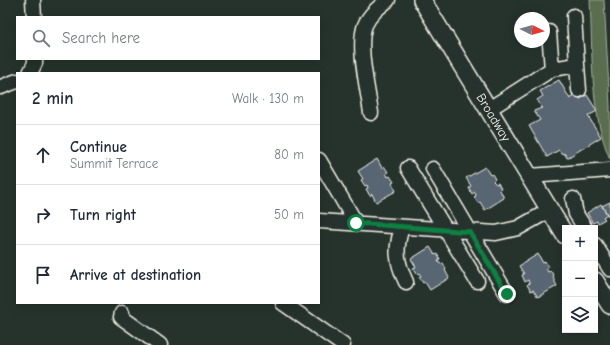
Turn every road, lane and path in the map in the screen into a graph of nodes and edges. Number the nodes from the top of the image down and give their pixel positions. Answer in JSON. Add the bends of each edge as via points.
{"nodes":[{"id":1,"x":33,"y":0,"type":"edge"},
{"id":2,"x":388,"y":0,"type":"edge"},
{"id":3,"x":422,"y":0,"type":"edge"},
{"id":4,"x":34,"y":16,"type":"edge"},
{"id":5,"x":574,"y":16,"type":"dead end"},
{"id":6,"x":550,"y":48,"type":"edge"},
{"id":7,"x":35,"y":60,"type":"edge"},
{"id":8,"x":577,"y":65,"type":"junction"},
{"id":9,"x":552,"y":69,"type":"junction"},
{"id":10,"x":30,"y":72,"type":"edge"},
{"id":11,"x":16,"y":81,"type":"edge"},
{"id":12,"x":1,"y":87,"type":"edge"},
{"id":13,"x":579,"y":90,"type":"dead end"},
{"id":14,"x":489,"y":109,"type":"junction"},
{"id":15,"x":371,"y":113,"type":"dead end"},
{"id":16,"x":320,"y":162,"type":"edge"},
{"id":17,"x":408,"y":168,"type":"dead end"},
{"id":18,"x":433,"y":169,"type":"dead end"},
{"id":19,"x":610,"y":170,"type":"edge"},
{"id":20,"x":530,"y":176,"type":"junction"},
{"id":21,"x":573,"y":199,"type":"dead end"},
{"id":22,"x":550,"y":210,"type":"junction"},
{"id":23,"x":320,"y":221,"type":"edge"},
{"id":24,"x":356,"y":223,"type":"junction"},
{"id":25,"x":583,"y":225,"type":"edge"},
{"id":26,"x":402,"y":227,"type":"junction"},
{"id":27,"x":446,"y":230,"type":"junction"},
{"id":28,"x":562,"y":230,"type":"edge"},
{"id":29,"x":470,"y":232,"type":"junction"},
{"id":30,"x":598,"y":250,"type":"edge"},
{"id":31,"x":610,"y":269,"type":"edge"},
{"id":32,"x":477,"y":281,"type":"dead end"},
{"id":33,"x":406,"y":282,"type":"dead end"},
{"id":34,"x":602,"y":285,"type":"edge"},
{"id":35,"x":507,"y":294,"type":"dead end"},
{"id":36,"x":284,"y":304,"type":"edge"},
{"id":37,"x":610,"y":305,"type":"edge"},
{"id":38,"x":122,"y":312,"type":"dead end"},
{"id":39,"x":160,"y":345,"type":"edge"},
{"id":40,"x":343,"y":345,"type":"edge"}],
"edges":[{"from":1,"to":4,"type":"street"},
{"from":2,"to":15,"type":"street","via":[[369,18],[362,42]]},
{"from":3,"to":14,"type":"main road","name":"Broadway"},
{"from":5,"to":8,"type":"street"},
{"from":6,"to":9,"type":"street"},
{"from":7,"to":10,"type":"street"},
{"from":8,"to":9,"type":"street"},
{"from":8,"to":13,"type":"street"},
{"from":9,"to":14,"type":"street"},
{"from":11,"to":12,"type":"street"},
{"from":14,"to":20,"type":"main road","name":"Broadway"},
{"from":16,"to":24,"type":"street"},
{"from":17,"to":27,"type":"street"},
{"from":18,"to":29,"type":"street"},
{"from":19,"to":20,"type":"street"},
{"from":20,"to":22,"type":"main road","name":"Broadway"},
{"from":21,"to":25,"type":"street","via":[[576,214]]},
{"from":22,"to":28,"type":"main road","name":"Broadway"},
{"from":22,"to":29,"type":"street","via":[[518,228],[496,233]]},
{"from":23,"to":24,"type":"street"},
{"from":24,"to":26,"type":"street"},
{"from":26,"to":27,"type":"street"},
{"from":26,"to":33,"type":"street","via":[[396,250]]},
{"from":27,"to":29,"type":"street"},
{"from":27,"to":32,"type":"street"},
{"from":29,"to":35,"type":"street"},
{"from":30,"to":31,"type":"street"},
{"from":34,"to":37,"type":"main road"},
{"from":36,"to":40,"type":"street"},
{"from":38,"to":39,"type":"street","via":[[121,317]]}]}
